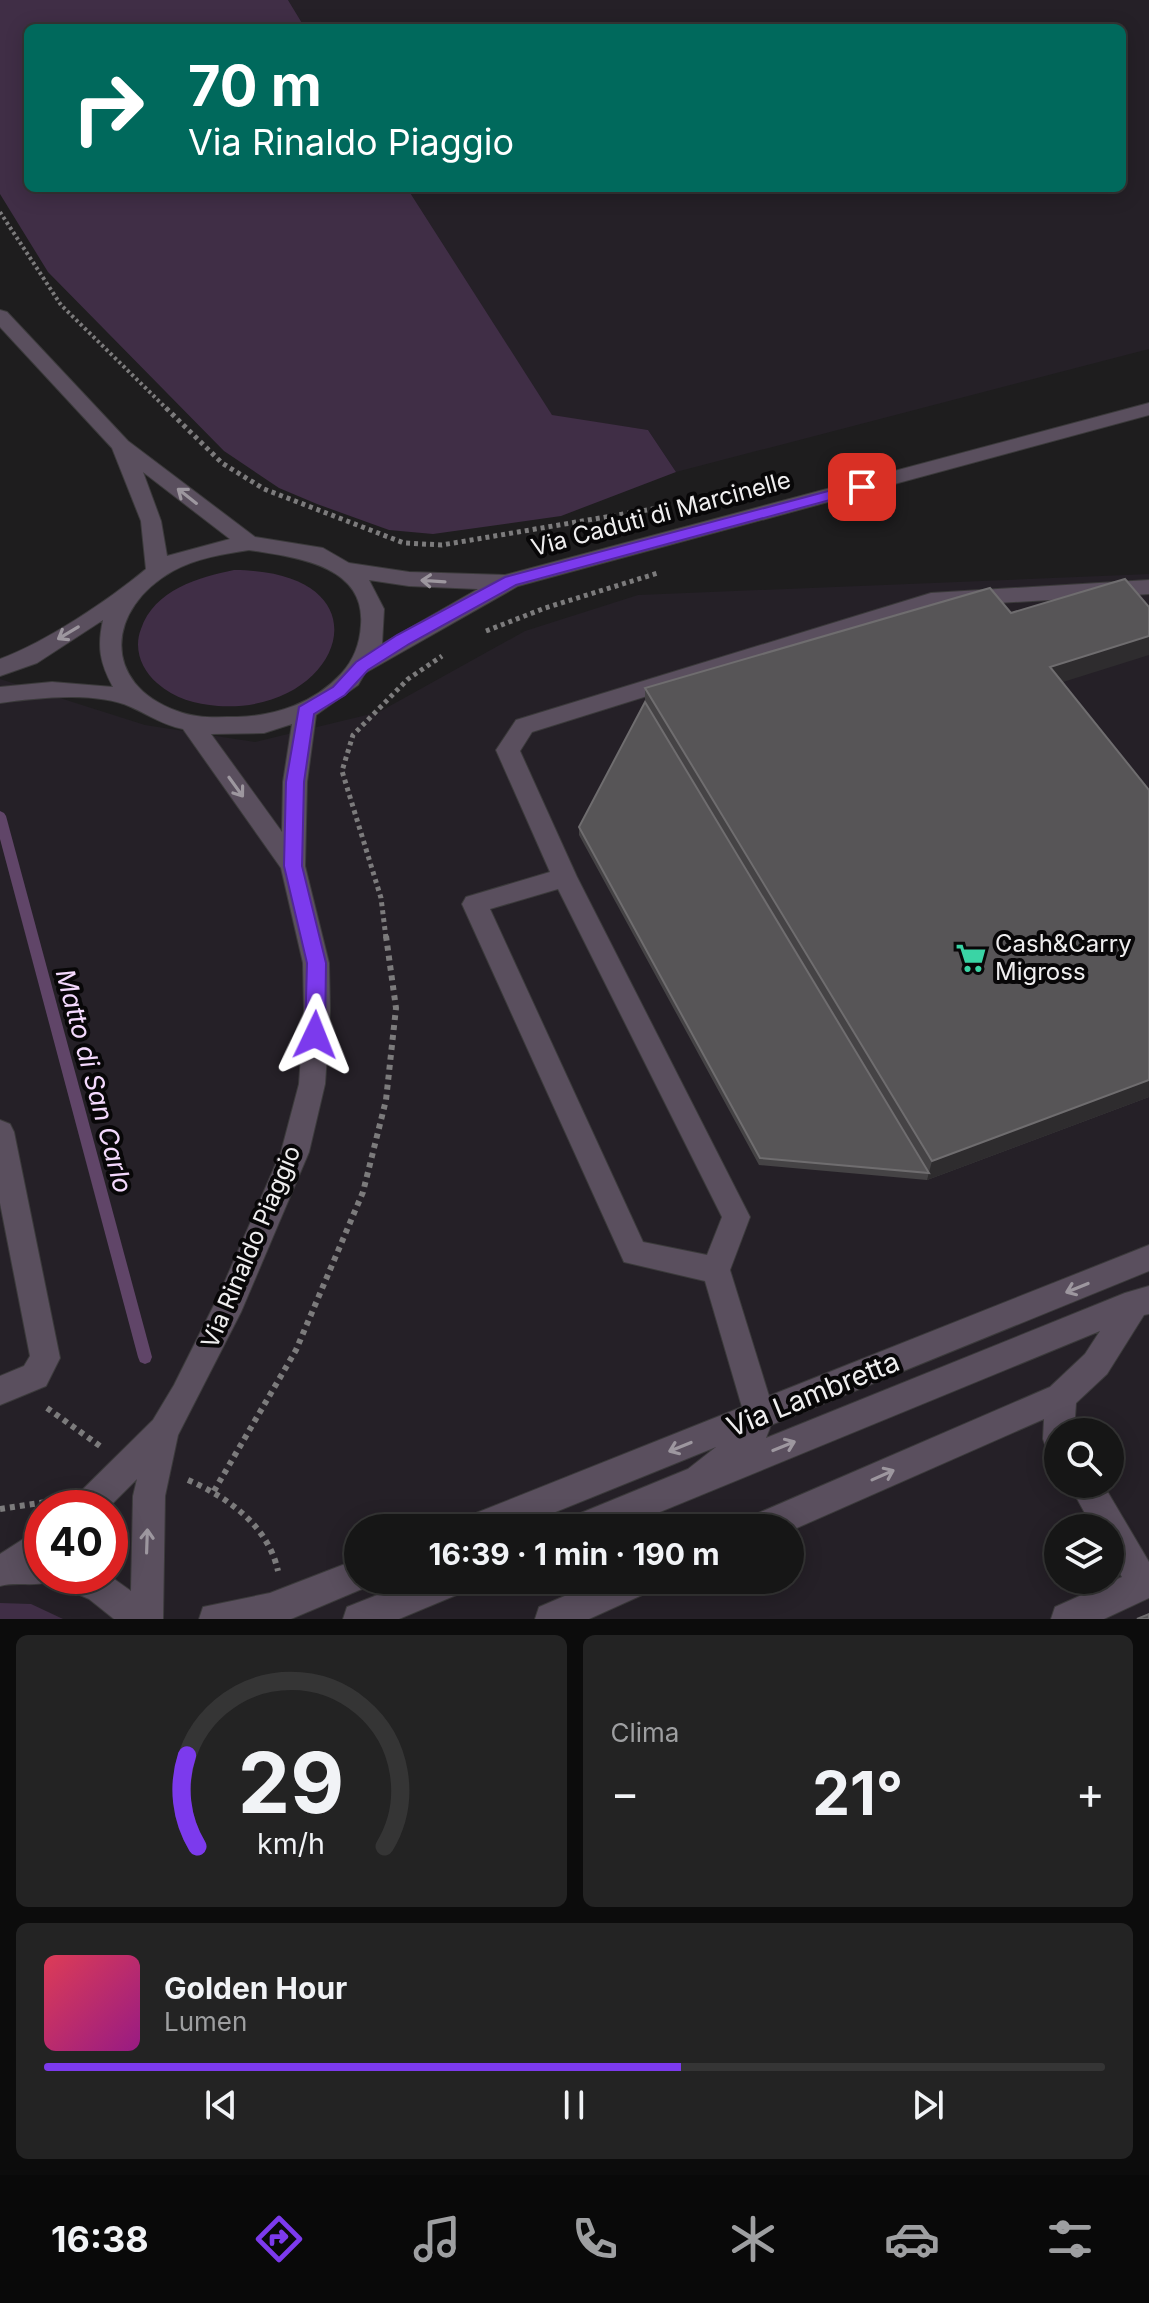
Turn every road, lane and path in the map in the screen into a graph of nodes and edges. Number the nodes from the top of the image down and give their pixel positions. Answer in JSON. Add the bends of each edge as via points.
{"nodes":[{"id":1,"x":0,"y":212,"type":"edge"},
{"id":2,"x":0,"y":316,"type":"edge"},
{"id":3,"x":1149,"y":409,"type":"edge"},
{"id":4,"x":121,"y":445,"type":"junction"},
{"id":5,"x":685,"y":503,"type":"dead end"},
{"id":6,"x":249,"y":543,"type":"junction"},
{"id":7,"x":346,"y":570,"type":"junction"},
{"id":8,"x":157,"y":571,"type":"junction"},
{"id":9,"x":663,"y":571,"type":"dead end"},
{"id":10,"x":511,"y":581,"type":"junction"},
{"id":11,"x":1149,"y":587,"type":"edge"},
{"id":12,"x":132,"y":591,"type":"junction"},
{"id":13,"x":479,"y":635,"type":"dead end"},
{"id":14,"x":453,"y":649,"type":"dead end"},
{"id":15,"x":362,"y":666,"type":"junction"},
{"id":16,"x":0,"y":668,"type":"edge"},
{"id":17,"x":0,"y":695,"type":"edge"},
{"id":18,"x":136,"y":700,"type":"junction"},
{"id":19,"x":305,"y":711,"type":"junction"},
{"id":20,"x":191,"y":724,"type":"junction"},
{"id":21,"x":293,"y":866,"type":"junction"},
{"id":22,"x":565,"y":877,"type":"junction"},
{"id":23,"x":0,"y":1132,"type":"edge"},
{"id":24,"x":1149,"y":1258,"type":"edge"},
{"id":25,"x":716,"y":1270,"type":"junction"},
{"id":26,"x":1142,"y":1302,"type":"edge"},
{"id":27,"x":8,"y":1388,"type":"edge"},
{"id":28,"x":1061,"y":1397,"type":"junction"},
{"id":29,"x":760,"y":1415,"type":"junction"},
{"id":30,"x":1060,"y":1418,"type":"edge"},
{"id":31,"x":145,"y":1464,"type":"junction"},
{"id":32,"x":699,"y":1480,"type":"junction"},
{"id":33,"x":110,"y":1490,"type":"edge"},
{"id":34,"x":214,"y":1491,"type":"junction"},
{"id":35,"x":1093,"y":1498,"type":"edge"},
{"id":36,"x":512,"y":1514,"type":"edge"},
{"id":37,"x":616,"y":1514,"type":"edge"},
{"id":38,"x":792,"y":1514,"type":"edge"},
{"id":39,"x":24,"y":1555,"type":"edge"},
{"id":40,"x":5,"y":1568,"type":"edge"},
{"id":41,"x":344,"y":1581,"type":"edge"},
{"id":42,"x":107,"y":1594,"type":"edge"},
{"id":43,"x":421,"y":1594,"type":"edge"},
{"id":44,"x":608,"y":1594,"type":"edge"},
{"id":45,"x":285,"y":1604,"type":"junction"},
{"id":46,"x":138,"y":1619,"type":"edge"},
{"id":47,"x":147,"y":1619,"type":"edge"},
{"id":48,"x":215,"y":1619,"type":"edge"},
{"id":49,"x":359,"y":1619,"type":"edge"},
{"id":50,"x":551,"y":1619,"type":"edge"},
{"id":51,"x":1067,"y":1619,"type":"edge"}],
"edges":[{"from":1,"to":5,"type":"path","via":[[61,305],[222,463],[264,489],[404,543],[429,545],[472,542]]},
{"from":2,"to":4,"type":"street"},
{"from":3,"to":10,"type":"street","name":"Via Caduti di Marcinelle"},
{"from":6,"to":4,"type":"street","one_way":true},
{"from":4,"to":8,"type":"street","via":[[149,509]]},
{"from":6,"to":7,"type":"street","via":[[302,549]]},
{"from":6,"to":8,"type":"street","via":[[200,551]]},
{"from":10,"to":7,"type":"street","name":"Via Caduti di Marcinelle","one_way":true,"via":[[450,582]]},
{"from":7,"to":15,"type":"street","via":[[364,587],[374,608],[373,643]]},
{"from":8,"to":12,"type":"street"},
{"from":9,"to":13,"type":"path","via":[[532,612]]},
{"from":10,"to":15,"type":"street","name":"Via Caduti di Marcinelle"},
{"from":11,"to":22,"type":"street","via":[[931,600],[524,726],[508,750]]},
{"from":12,"to":16,"type":"street","one_way":true,"via":[[29,657]]},
{"from":12,"to":18,"type":"street","via":[[112,622],[108,655],[118,679]]},
{"from":14,"to":34,"type":"path","via":[[408,679],[353,735],[342,771],[381,898],[392,977],[396,1008],[386,1100],[363,1192],[296,1350]]},
{"from":15,"to":19,"type":"street","via":[[339,691]]},
{"from":17,"to":18,"type":"street","via":[[97,690]]},
{"from":18,"to":20,"type":"street","via":[[160,715]]},
{"from":19,"to":20,"type":"street","via":[[240,727]]},
{"from":19,"to":21,"type":"street","name":"Via Rinaldo Piaggio","via":[[295,782]]},
{"from":20,"to":21,"type":"street","name":"Via Rinaldo Piaggio","one_way":true},
{"from":21,"to":31,"type":"street","name":"Via Rinaldo Piaggio","via":[[316,963],[312,1084],[295,1152],[271,1214]]},
{"from":22,"to":25,"type":"street","via":[[736,1217]]},
{"from":22,"to":25,"type":"street","via":[[475,904],[634,1253]]},
{"from":23,"to":27,"type":"street","via":[[45,1349],[35,1376]]},
{"from":24,"to":29,"type":"street","name":"Via Lambretta","one_way":true},
{"from":25,"to":29,"type":"street"},
{"from":26,"to":28,"type":"street","via":[[1096,1364]]},
{"from":32,"to":26,"type":"street","name":"Via Lambretta","one_way":true},
{"from":27,"to":31,"type":"path","via":[[100,1446]]},
{"from":28,"to":30,"type":"street"},
{"from":38,"to":28,"type":"street","one_way":true},
{"from":29,"to":32,"type":"street","via":[[750,1439]]},
{"from":29,"to":36,"type":"street","name":"Via Lambretta","one_way":true},
{"from":31,"to":33,"type":"street"},
{"from":31,"to":34,"type":"path"},
{"from":47,"to":31,"type":"street","name":"Via Rinaldo Piaggio","one_way":true},
{"from":32,"to":37,"type":"street","name":"Via Lambretta"},
{"from":34,"to":45,"type":"path","via":[[272,1547]]},
{"from":35,"to":51,"type":"street","via":[[1144,1584]]},
{"from":39,"to":40,"type":"street"},
{"from":41,"to":45,"type":"street"},
{"from":42,"to":46,"type":"street"},
{"from":43,"to":49,"type":"street"},
{"from":44,"to":50,"type":"street"},
{"from":45,"to":48,"type":"street"}]}
